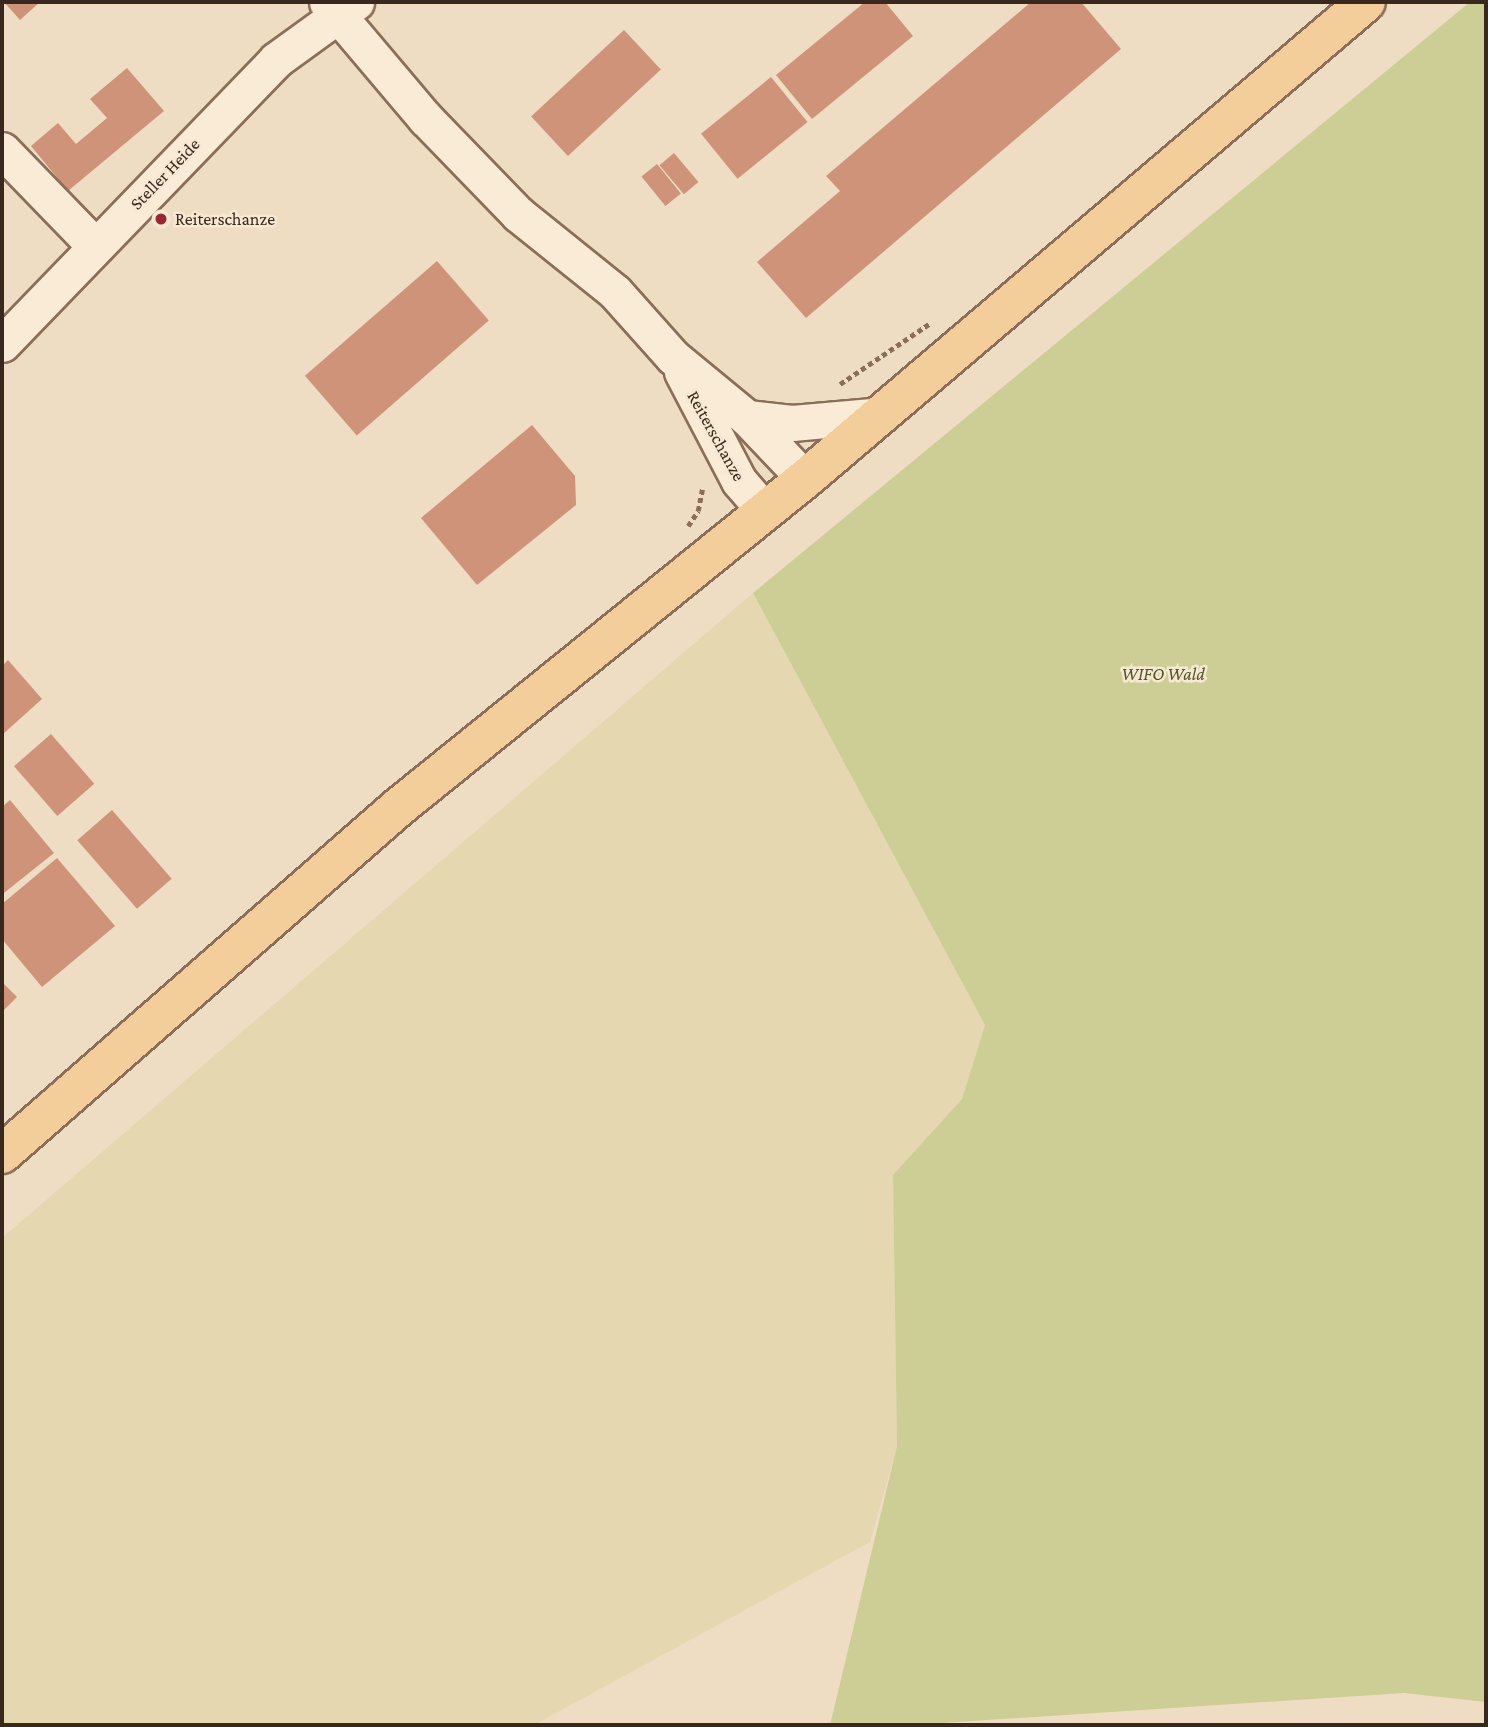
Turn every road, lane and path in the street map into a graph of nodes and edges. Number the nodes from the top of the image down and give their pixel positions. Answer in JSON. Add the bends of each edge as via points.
{"nodes":[{"id":1,"x":1366,"y":2,"type":"edge"},
{"id":2,"x":341,"y":6,"type":"edge"},
{"id":3,"x":2,"y":150,"type":"edge"},
{"id":4,"x":96,"y":246,"type":"junction"},
{"id":5,"x":2,"y":344,"type":"edge"},
{"id":6,"x":673,"y":357,"type":"junction"},
{"id":7,"x":881,"y":415,"type":"junction"},
{"id":8,"x":747,"y":418,"type":"junction"},
{"id":9,"x":805,"y":479,"type":"junction"},
{"id":10,"x":765,"y":511,"type":"junction"},
{"id":11,"x":2,"y":1154,"type":"edge"}],
"edges":[{"from":1,"to":7,"type":"main road"},
{"from":2,"to":4,"type":"street","name":"Steller Heide","via":[[276,61]]},
{"from":2,"to":6,"type":"street","name":"Reiterschanze","via":[[426,119],[518,214],[615,292]]},
{"from":3,"to":4,"type":"street"},
{"from":4,"to":5,"type":"street","name":"Steller Heide"},
{"from":6,"to":8,"type":"street","name":"Reiterschanze"},
{"from":6,"to":10,"type":"street","name":"Reiterschanze","via":[[739,481]]},
{"from":7,"to":8,"type":"street","name":"Reiterschanze","via":[[792,423]]},
{"from":7,"to":9,"type":"main road"},
{"from":8,"to":9,"type":"street","name":"Reiterschanze"},
{"from":9,"to":10,"type":"main road"},
{"from":10,"to":11,"type":"main road","via":[[400,806]]}]}
